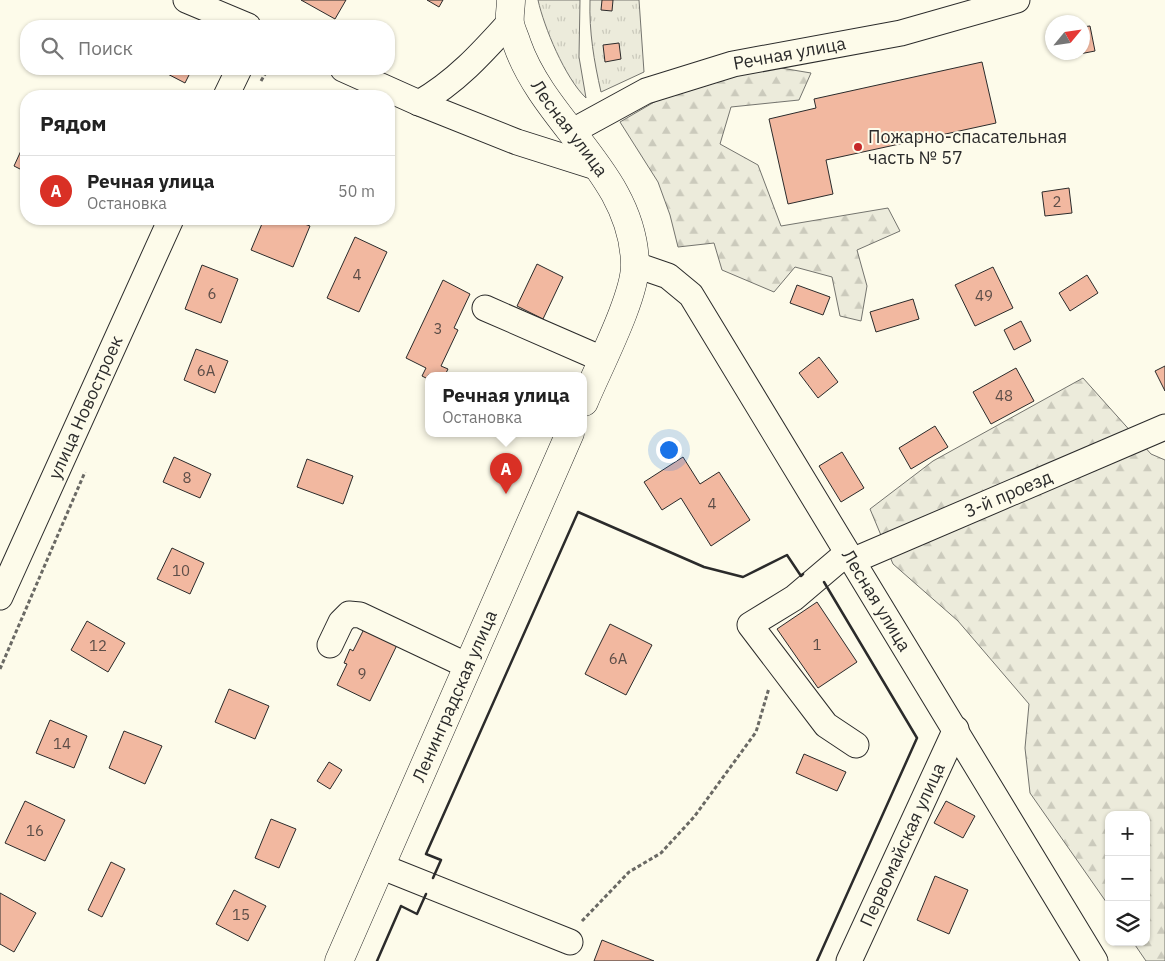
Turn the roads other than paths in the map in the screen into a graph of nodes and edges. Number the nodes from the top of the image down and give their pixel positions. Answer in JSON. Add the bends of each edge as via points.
{"nodes":[{"id":1,"x":186,"y":0,"type":"edge"},
{"id":2,"x":1017,"y":0,"type":"edge"},
{"id":3,"x":510,"y":11,"type":"edge"},
{"id":4,"x":234,"y":20,"type":"edge"},
{"id":5,"x":236,"y":75,"type":"edge"},
{"id":6,"x":356,"y":75,"type":"edge"},
{"id":7,"x":229,"y":90,"type":"edge"},
{"id":8,"x":390,"y":90,"type":"edge"},
{"id":9,"x":395,"y":92,"type":"edge"},
{"id":10,"x":419,"y":103,"type":"junction"},
{"id":11,"x":571,"y":132,"type":"junction"},
{"id":12,"x":599,"y":168,"type":"junction"},
{"id":13,"x":168,"y":225,"type":"edge"},
{"id":14,"x":636,"y":265,"type":"junction"},
{"id":15,"x":485,"y":308,"type":"dead end"},
{"id":16,"x":602,"y":358,"type":"junction"},
{"id":17,"x":587,"y":395,"type":"edge"},
{"id":18,"x":1158,"y":436,"type":"edge"},
{"id":19,"x":568,"y":437,"type":"edge"},
{"id":20,"x":850,"y":557,"type":"junction"},
{"id":21,"x":0,"y":597,"type":"edge"},
{"id":22,"x":330,"y":645,"type":"dead end"},
{"id":23,"x":468,"y":666,"type":"junction"},
{"id":24,"x":956,"y":729,"type":"junction"},
{"id":25,"x":856,"y":745,"type":"dead end"},
{"id":26,"x":380,"y":866,"type":"junction"},
{"id":27,"x":570,"y":942,"type":"road end"},
{"id":28,"x":339,"y":961,"type":"edge"},
{"id":29,"x":848,"y":961,"type":"edge"},
{"id":30,"x":1095,"y":961,"type":"edge"}],
"edges":[{"from":1,"to":4,"type":"street"},
{"from":2,"to":11,"type":"street","name":"Речная улица","via":[[901,33],[733,64],[646,91]]},
{"from":3,"to":10,"type":"street","via":[[465,71]]},
{"from":3,"to":11,"type":"main road","name":"Лесная улица","via":[[526,66],[544,97]]},
{"from":5,"to":7,"type":"street"},
{"from":6,"to":8,"type":"street"},
{"from":9,"to":10,"type":"street"},
{"from":10,"to":12,"type":"street","via":[[517,142]]},
{"from":11,"to":12,"type":"main road","name":"Лесная улица"},
{"from":12,"to":14,"type":"main road","name":"Лесная улица","via":[[619,199],[631,233]]},
{"from":13,"to":21,"type":"street","name":"улица Новостроек"},
{"from":14,"to":16,"type":"main road","via":[[631,291]]},
{"from":14,"to":20,"type":"street","name":"Лесная улица","via":[[668,276],[691,295]]},
{"from":15,"to":16,"type":"street"},
{"from":16,"to":17,"type":"main road"},
{"from":18,"to":20,"type":"street","name":"3-й проезд"},
{"from":19,"to":23,"type":"main road","name":"Ленинградская улица"},
{"from":20,"to":24,"type":"street","name":"Лесная улица"},
{"from":20,"to":25,"type":"street","name":"3-й проезд","via":[[750,625],[826,726]]},
{"from":22,"to":23,"type":"street","via":[[341,622],[350,614],[360,615]]},
{"from":23,"to":26,"type":"main road","name":"Ленинградская улица"},
{"from":24,"to":29,"type":"street","name":"Первомайская улица"},
{"from":24,"to":30,"type":"street","name":"Лесная улица"},
{"from":26,"to":27,"type":"street"},
{"from":26,"to":28,"type":"main road","name":"Ленинградская улица"}]}
